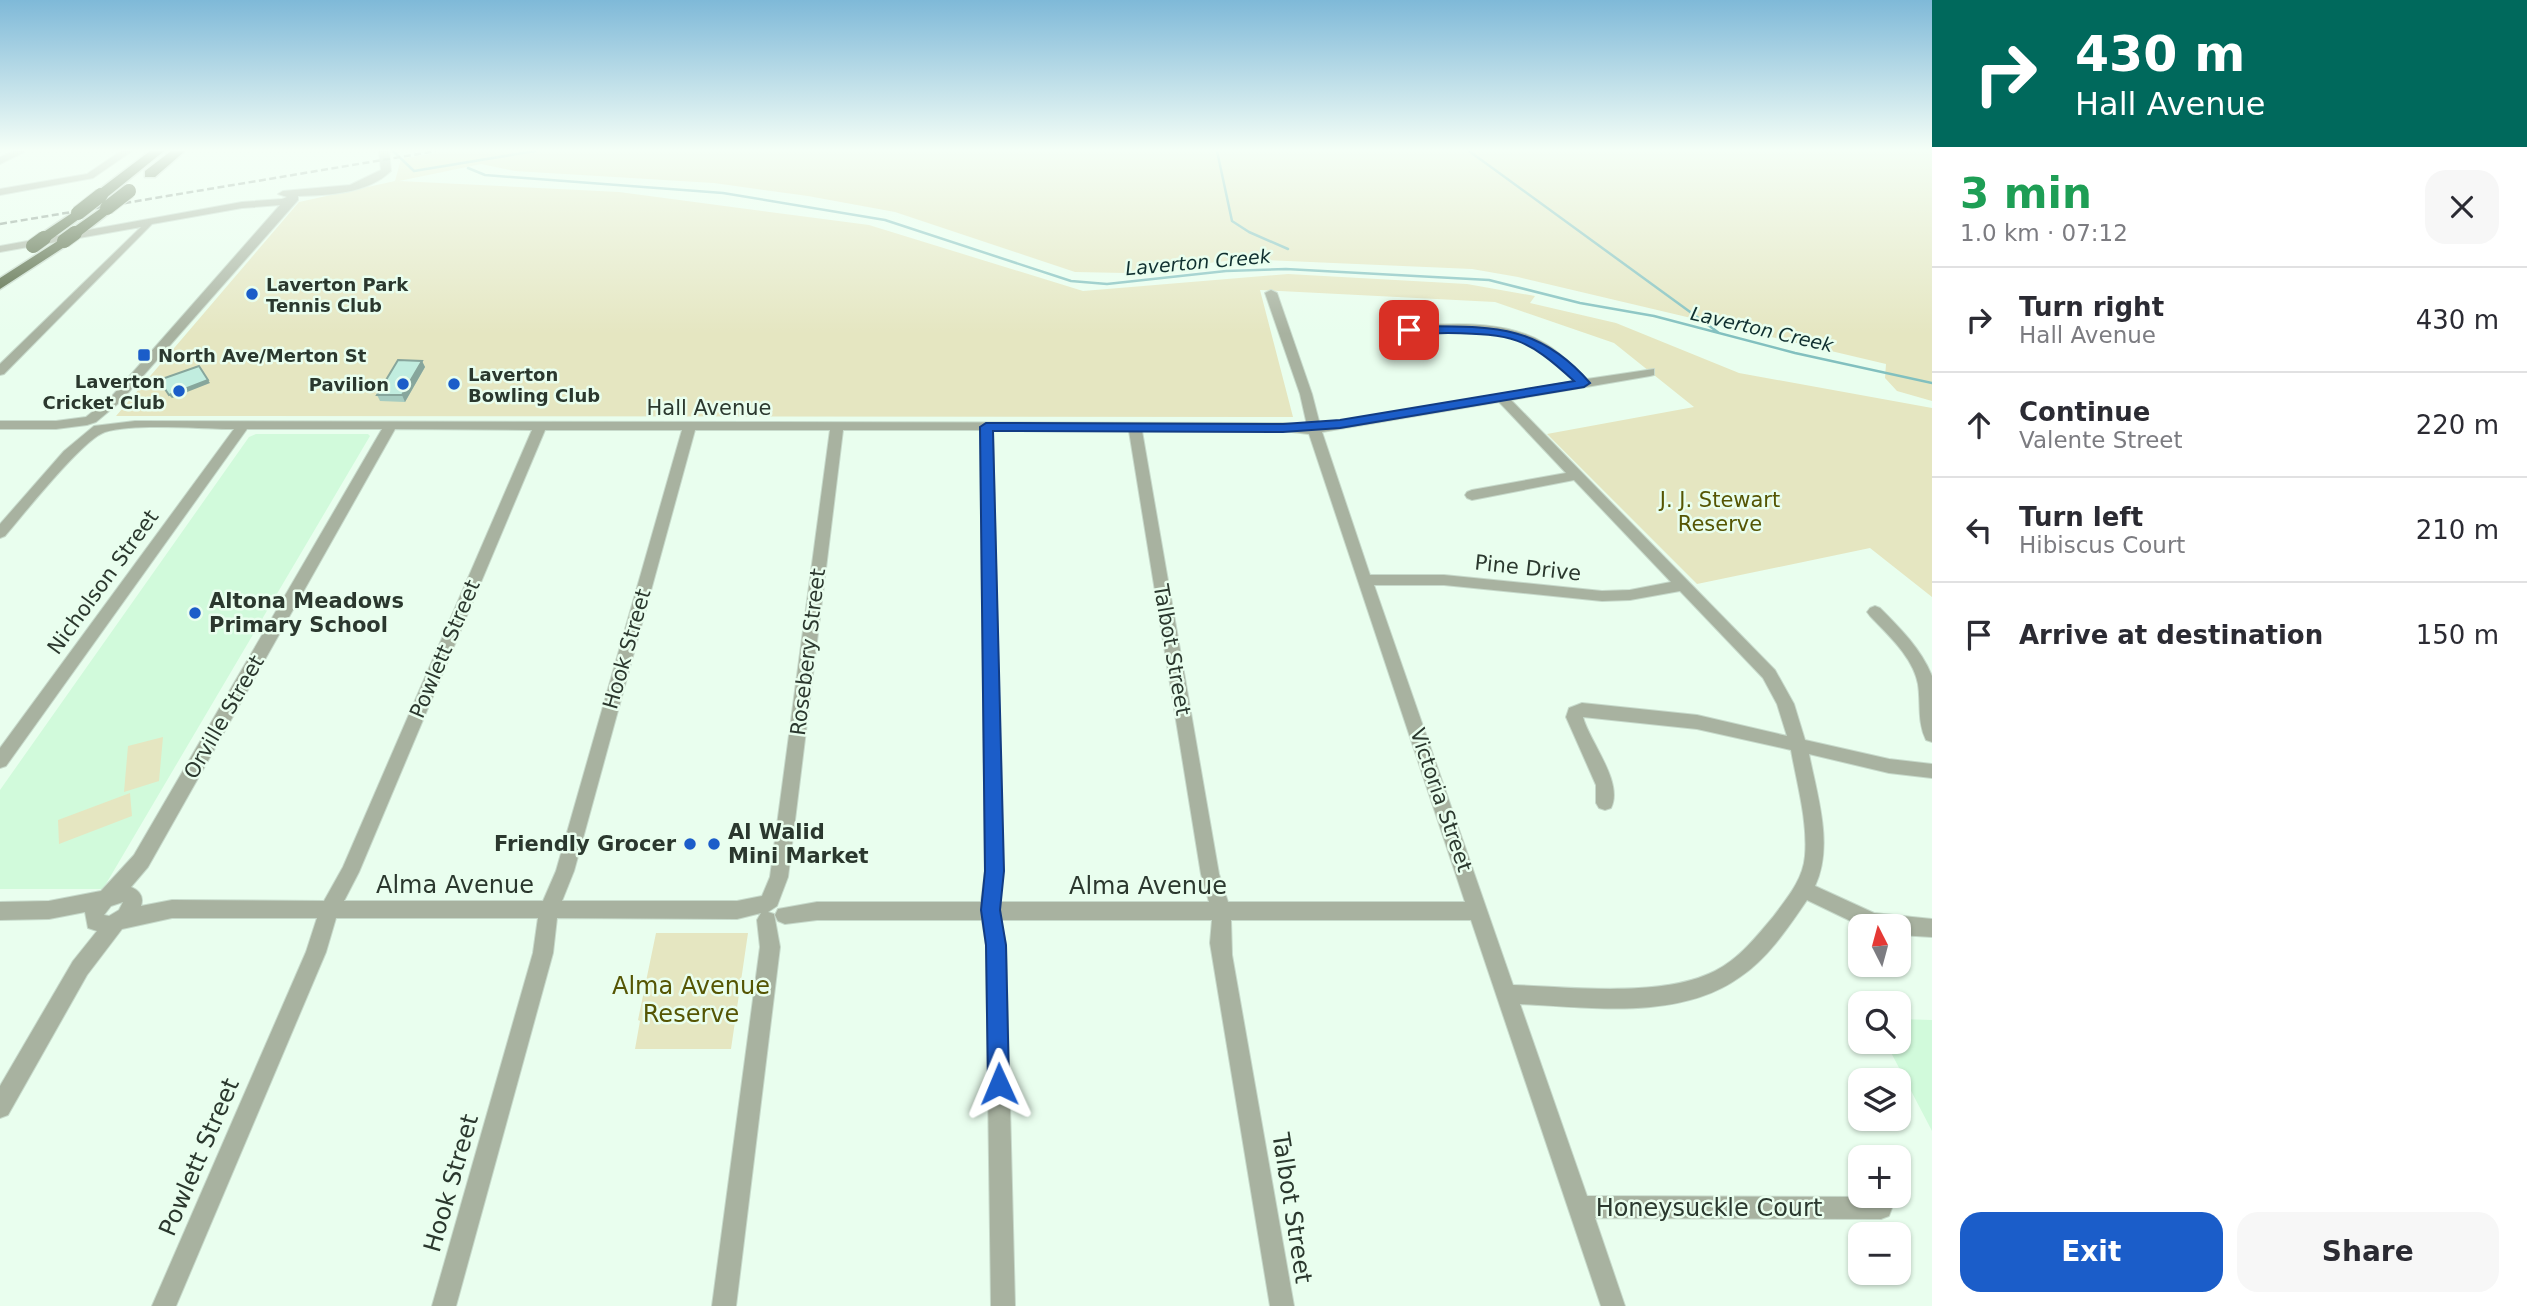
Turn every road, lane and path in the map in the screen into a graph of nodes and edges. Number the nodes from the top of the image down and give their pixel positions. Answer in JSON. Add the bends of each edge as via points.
{"nodes":[{"id":1,"x":80,"y":212,"type":"edge"},
{"id":2,"x":94,"y":212,"type":"edge"},
{"id":3,"x":203,"y":212,"type":"edge"},
{"id":4,"x":277,"y":212,"type":"edge"},
{"id":5,"x":147,"y":222,"type":"junction"},
{"id":6,"x":0,"y":249,"type":"edge"},
{"id":7,"x":0,"y":269,"type":"edge"},
{"id":8,"x":0,"y":285,"type":"edge"},
{"id":9,"x":1270,"y":293,"type":"dead end"},
{"id":10,"x":1386,"y":319,"type":"dead end"},
{"id":11,"x":0,"y":371,"type":"edge"},
{"id":12,"x":1650,"y":372,"type":"dead end"},
{"id":13,"x":1584,"y":383,"type":"junction"},
{"id":14,"x":1501,"y":397,"type":"junction"},
{"id":15,"x":0,"y":425,"type":"edge"},
{"id":16,"x":94,"y":425,"type":"junction"},
{"id":17,"x":390,"y":427,"type":"junction"},
{"id":18,"x":540,"y":427,"type":"junction"},
{"id":19,"x":689,"y":427,"type":"junction"},
{"id":20,"x":837,"y":427,"type":"junction"},
{"id":21,"x":986,"y":427,"type":"junction"},
{"id":22,"x":1135,"y":427,"type":"junction"},
{"id":23,"x":1313,"y":427,"type":"junction"},
{"id":24,"x":241,"y":428,"type":"junction"},
{"id":25,"x":1577,"y":475,"type":"junction"},
{"id":26,"x":1472,"y":495,"type":"dead end"},
{"id":27,"x":0,"y":533,"type":"edge"},
{"id":28,"x":1365,"y":580,"type":"junction"},
{"id":29,"x":1685,"y":584,"type":"junction"},
{"id":30,"x":1875,"y":612,"type":"dead end"},
{"id":31,"x":1932,"y":735,"type":"edge"},
{"id":32,"x":1798,"y":745,"type":"junction"},
{"id":33,"x":0,"y":761,"type":"edge"},
{"id":34,"x":1932,"y":771,"type":"edge"},
{"id":35,"x":1605,"y":803,"type":"dead end"},
{"id":36,"x":350,"y":872,"type":"joint"},
{"id":37,"x":779,"y":877,"type":"joint"},
{"id":38,"x":1806,"y":890,"type":"junction"},
{"id":39,"x":120,"y":897,"type":"junction"},
{"id":40,"x":172,"y":909,"type":"junction"},
{"id":41,"x":334,"y":909,"type":"junction"},
{"id":42,"x":49,"y":910,"type":"junction"},
{"id":43,"x":554,"y":910,"type":"junction"},
{"id":44,"x":775,"y":910,"type":"junction"},
{"id":45,"x":996,"y":910,"type":"junction"},
{"id":46,"x":1217,"y":910,"type":"junction"},
{"id":47,"x":0,"y":911,"type":"edge"},
{"id":48,"x":1479,"y":911,"type":"junction"},
{"id":49,"x":1854,"y":914,"type":"edge"},
{"id":50,"x":106,"y":921,"type":"junction"},
{"id":51,"x":1911,"y":927,"type":"edge"},
{"id":52,"x":1932,"y":928,"type":"edge"},
{"id":53,"x":1507,"y":994,"type":"junction"},
{"id":54,"x":0,"y":1107,"type":"edge"},
{"id":55,"x":1579,"y":1207,"type":"junction"},
{"id":56,"x":1848,"y":1208,"type":"edge"},
{"id":57,"x":164,"y":1306,"type":"edge"},
{"id":58,"x":444,"y":1306,"type":"edge"},
{"id":59,"x":724,"y":1306,"type":"edge"},
{"id":60,"x":1003,"y":1306,"type":"edge"},
{"id":61,"x":1282,"y":1306,"type":"edge"},
{"id":62,"x":1613,"y":1306,"type":"edge"}],
"edges":[{"from":1,"to":7,"type":"highway","bridge":true},
{"from":2,"to":8,"type":"highway","via":[[69,237]]},
{"from":3,"to":5,"type":"street"},
{"from":4,"to":16,"type":"street"},
{"from":5,"to":6,"type":"street"},
{"from":5,"to":11,"type":"street"},
{"from":9,"to":23,"type":"street","name":"Victoria Street"},
{"from":10,"to":13,"type":"street","via":[[1396,334],[1488,330],[1520,336],[1547,350]]},
{"from":12,"to":13,"type":"street","name":"Hall Avenue"},
{"from":13,"to":14,"type":"street","name":"Hall Avenue"},
{"from":14,"to":23,"type":"street","name":"Hall Avenue"},
{"from":14,"to":25,"type":"street"},
{"from":15,"to":16,"type":"street","name":"Hall Avenue"},
{"from":16,"to":24,"type":"street","name":"Hall Avenue"},
{"from":16,"to":27,"type":"street"},
{"from":17,"to":18,"type":"street","name":"Hall Avenue"},
{"from":17,"to":24,"type":"street","name":"Hall Avenue"},
{"from":17,"to":39,"type":"street","name":"Orville Street"},
{"from":18,"to":19,"type":"street","name":"Hall Avenue"},
{"from":18,"to":36,"type":"street","name":"Powlett Street"},
{"from":19,"to":20,"type":"street","name":"Hall Avenue"},
{"from":19,"to":43,"type":"street","name":"Hook Street"},
{"from":20,"to":21,"type":"street","name":"Hall Avenue"},
{"from":20,"to":37,"type":"street","name":"Rosebery Street"},
{"from":21,"to":22,"type":"street","name":"Hall Avenue"},
{"from":21,"to":45,"type":"street"},
{"from":22,"to":23,"type":"street","name":"Hall Avenue"},
{"from":22,"to":46,"type":"street","name":"Talbot Street"},
{"from":23,"to":28,"type":"street","name":"Victoria Street"},
{"from":24,"to":33,"type":"street","name":"Nicholson Street"},
{"from":25,"to":26,"type":"street"},
{"from":25,"to":29,"type":"street"},
{"from":28,"to":29,"type":"street","name":"Pine Drive","via":[[1444,580],[1602,596]]},
{"from":28,"to":48,"type":"street","name":"Victoria Street"},
{"from":29,"to":32,"type":"street","via":[[1769,674],[1790,710]]},
{"from":30,"to":31,"type":"street","via":[[1917,662],[1926,681]]},
{"from":32,"to":34,"type":"street"},
{"from":32,"to":35,"type":"street","via":[[1696,722],[1581,710],[1573,717],[1605,785]]},
{"from":32,"to":38,"type":"street","via":[[1816,844]]},
{"from":36,"to":41,"type":"street","name":"Powlett Street"},
{"from":37,"to":44,"type":"street","name":"Rosebery Street"},
{"from":38,"to":49,"type":"street"},
{"from":38,"to":53,"type":"street","via":[[1744,963],[1715,981],[1672,993],[1628,997]]},
{"from":39,"to":40,"type":"street","name":"Alma Avenue"},
{"from":39,"to":42,"type":"street","name":"Alma Avenue"},
{"from":39,"to":50,"type":"street","via":[[96,907]]},
{"from":39,"to":50,"type":"street","via":[[131,909]]},
{"from":40,"to":41,"type":"street","name":"Alma Avenue"},
{"from":40,"to":50,"type":"street","name":"Alma Avenue"},
{"from":41,"to":43,"type":"street","name":"Alma Avenue"},
{"from":41,"to":57,"type":"street","name":"Powlett Street"},
{"from":42,"to":47,"type":"street","name":"Alma Avenue"},
{"from":42,"to":50,"type":"street","name":"Alma Avenue"},
{"from":43,"to":44,"type":"street","name":"Alma Avenue"},
{"from":43,"to":58,"type":"street","name":"Hook Street"},
{"from":44,"to":45,"type":"street","name":"Alma Avenue"},
{"from":44,"to":59,"type":"street","name":"Rosebery Street"},
{"from":45,"to":46,"type":"street","name":"Alma Avenue"},
{"from":45,"to":60,"type":"street"},
{"from":46,"to":48,"type":"street","name":"Alma Avenue"},
{"from":46,"to":61,"type":"street","name":"Talbot Street"},
{"from":48,"to":53,"type":"street","name":"Victoria Street"},
{"from":50,"to":54,"type":"street"},
{"from":51,"to":52,"type":"street"},
{"from":53,"to":55,"type":"street","name":"Victoria Street"},
{"from":55,"to":56,"type":"street","name":"Honeysuckle Court"},
{"from":55,"to":62,"type":"street","name":"Victoria Street"}]}
